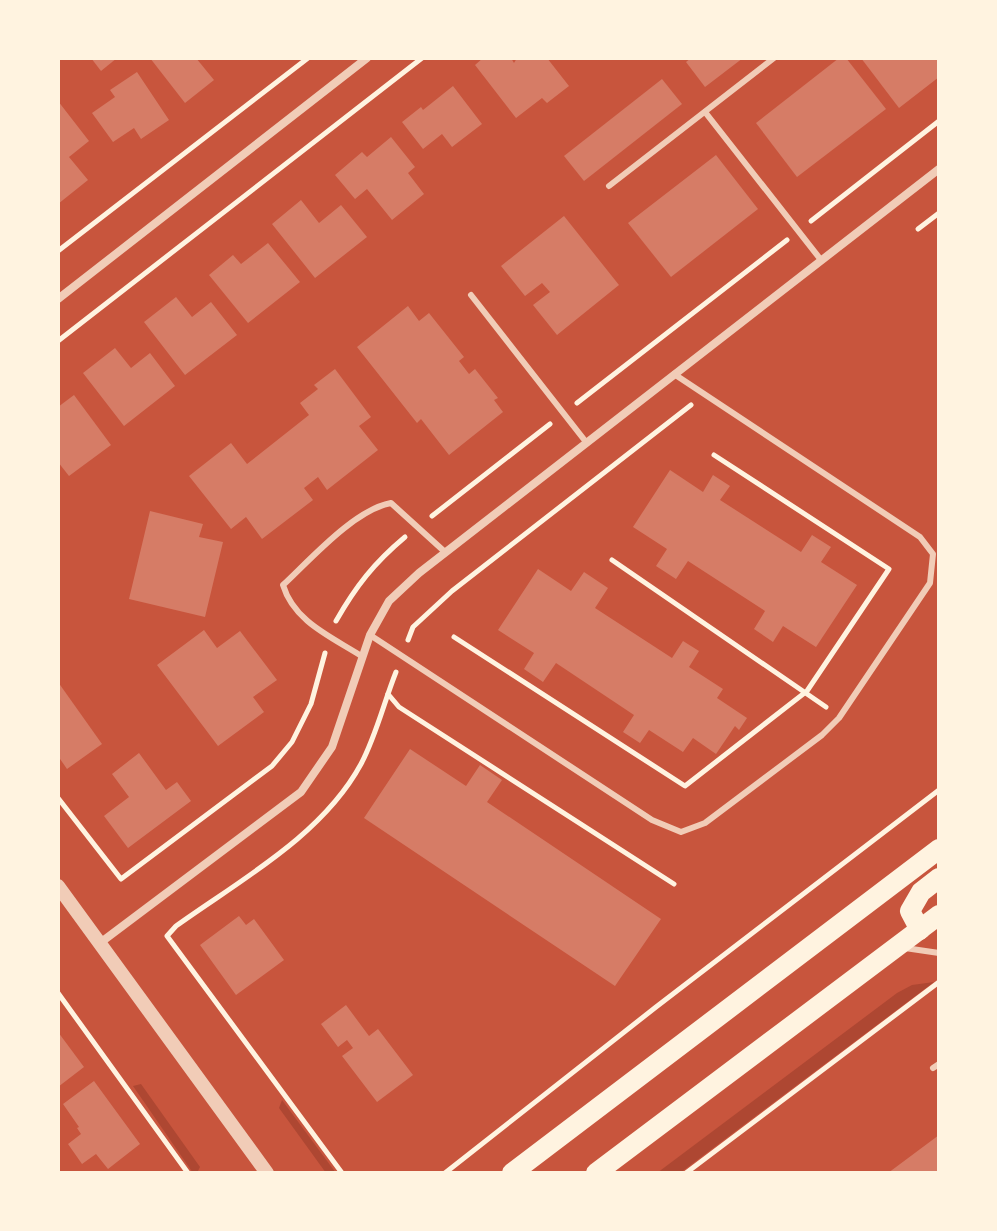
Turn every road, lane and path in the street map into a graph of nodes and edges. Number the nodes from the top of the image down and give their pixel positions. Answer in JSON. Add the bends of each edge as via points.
{"nodes":[{"id":1,"x":308,"y":58,"type":"edge"},
{"id":2,"x":367,"y":58,"type":"edge"},
{"id":3,"x":422,"y":58,"type":"edge"},
{"id":4,"x":774,"y":58,"type":"edge"},
{"id":5,"x":705,"y":112,"type":"junction"},
{"id":6,"x":939,"y":169,"type":"edge"},
{"id":7,"x":609,"y":186,"type":"dead end"},
{"id":8,"x":939,"y":213,"type":"edge"},
{"id":9,"x":918,"y":229,"type":"dead end"},
{"id":10,"x":58,"y":251,"type":"edge"},
{"id":11,"x":821,"y":260,"type":"junction"},
{"id":12,"x":471,"y":295,"type":"dead end"},
{"id":13,"x":58,"y":299,"type":"edge"},
{"id":14,"x":58,"y":341,"type":"edge"},
{"id":15,"x":674,"y":374,"type":"junction"},
{"id":16,"x":704,"y":394,"type":"junction"},
{"id":17,"x":586,"y":442,"type":"junction"},
{"id":18,"x":714,"y":455,"type":"dead end"},
{"id":19,"x":445,"y":552,"type":"junction"},
{"id":20,"x":612,"y":560,"type":"dead end"},
{"id":21,"x":370,"y":635,"type":"junction"},
{"id":22,"x":454,"y":637,"type":"dead end"},
{"id":23,"x":402,"y":656,"type":"junction"},
{"id":24,"x":363,"y":657,"type":"junction"},
{"id":25,"x":807,"y":691,"type":"junction"},
{"id":26,"x":387,"y":693,"type":"junction"},
{"id":27,"x":839,"y":718,"type":"junction"},
{"id":28,"x":939,"y":790,"type":"edge"},
{"id":29,"x":939,"y":849,"type":"edge"},
{"id":30,"x":939,"y":878,"type":"edge"},
{"id":31,"x":674,"y":884,"type":"dead end"},
{"id":32,"x":58,"y":886,"type":"edge"},
{"id":33,"x":939,"y":915,"type":"edge"},
{"id":34,"x":920,"y":930,"type":"junction"},
{"id":35,"x":100,"y":943,"type":"junction"},
{"id":36,"x":897,"y":946,"type":"junction"},
{"id":37,"x":939,"y":953,"type":"edge"},
{"id":38,"x":939,"y":982,"type":"edge"},
{"id":39,"x":58,"y":993,"type":"edge"},
{"id":40,"x":188,"y":1173,"type":"edge"},
{"id":41,"x":267,"y":1173,"type":"edge"},
{"id":42,"x":342,"y":1173,"type":"edge"},
{"id":43,"x":445,"y":1173,"type":"edge"},
{"id":44,"x":512,"y":1173,"type":"edge"},
{"id":45,"x":596,"y":1173,"type":"edge"},
{"id":46,"x":686,"y":1173,"type":"edge"}],
"edges":[{"from":1,"to":10,"type":"path"},
{"from":2,"to":13,"type":"street"},
{"from":3,"to":14,"type":"path"},
{"from":4,"to":5,"type":"lane"},
{"from":5,"to":7,"type":"lane"},
{"from":5,"to":11,"type":"lane"},
{"from":6,"to":11,"type":"street"},
{"from":8,"to":9,"type":"path"},
{"from":11,"to":15,"type":"street"},
{"from":12,"to":17,"type":"lane"},
{"from":15,"to":16,"type":"lane"},
{"from":15,"to":17,"type":"street"},
{"from":16,"to":23,"type":"path","via":[[452,591],[413,627]]},
{"from":16,"to":27,"type":"lane","via":[[920,537],[933,554],[930,583]]},
{"from":17,"to":19,"type":"street"},
{"from":18,"to":25,"type":"path","via":[[889,569]]},
{"from":19,"to":21,"type":"street","via":[[389,601]]},
{"from":19,"to":24,"type":"lane","via":[[391,503],[351,524],[283,585],[287,600],[306,621]]},
{"from":20,"to":25,"type":"path"},
{"from":21,"to":23,"type":"lane"},
{"from":21,"to":24,"type":"street"},
{"from":22,"to":25,"type":"path","via":[[685,786]]},
{"from":23,"to":26,"type":"path"},
{"from":23,"to":27,"type":"lane","via":[[652,820],[681,832],[705,823]]},
{"from":24,"to":35,"type":"street","via":[[332,747],[301,792]]},
{"from":25,"to":27,"type":"path"},
{"from":26,"to":31,"type":"path","via":[[399,707]]},
{"from":26,"to":42,"type":"path","via":[[361,764],[331,808],[305,834],[167,936]]},
{"from":28,"to":43,"type":"path"},
{"from":29,"to":44,"type":"main road"},
{"from":30,"to":34,"type":"main road","via":[[921,892],[910,911]]},
{"from":32,"to":35,"type":"street"},
{"from":33,"to":34,"type":"main road"},
{"from":34,"to":36,"type":"main road"},
{"from":35,"to":41,"type":"street"},
{"from":36,"to":37,"type":"lane"},
{"from":36,"to":45,"type":"main road"},
{"from":38,"to":46,"type":"path"},
{"from":39,"to":40,"type":"path"}]}
